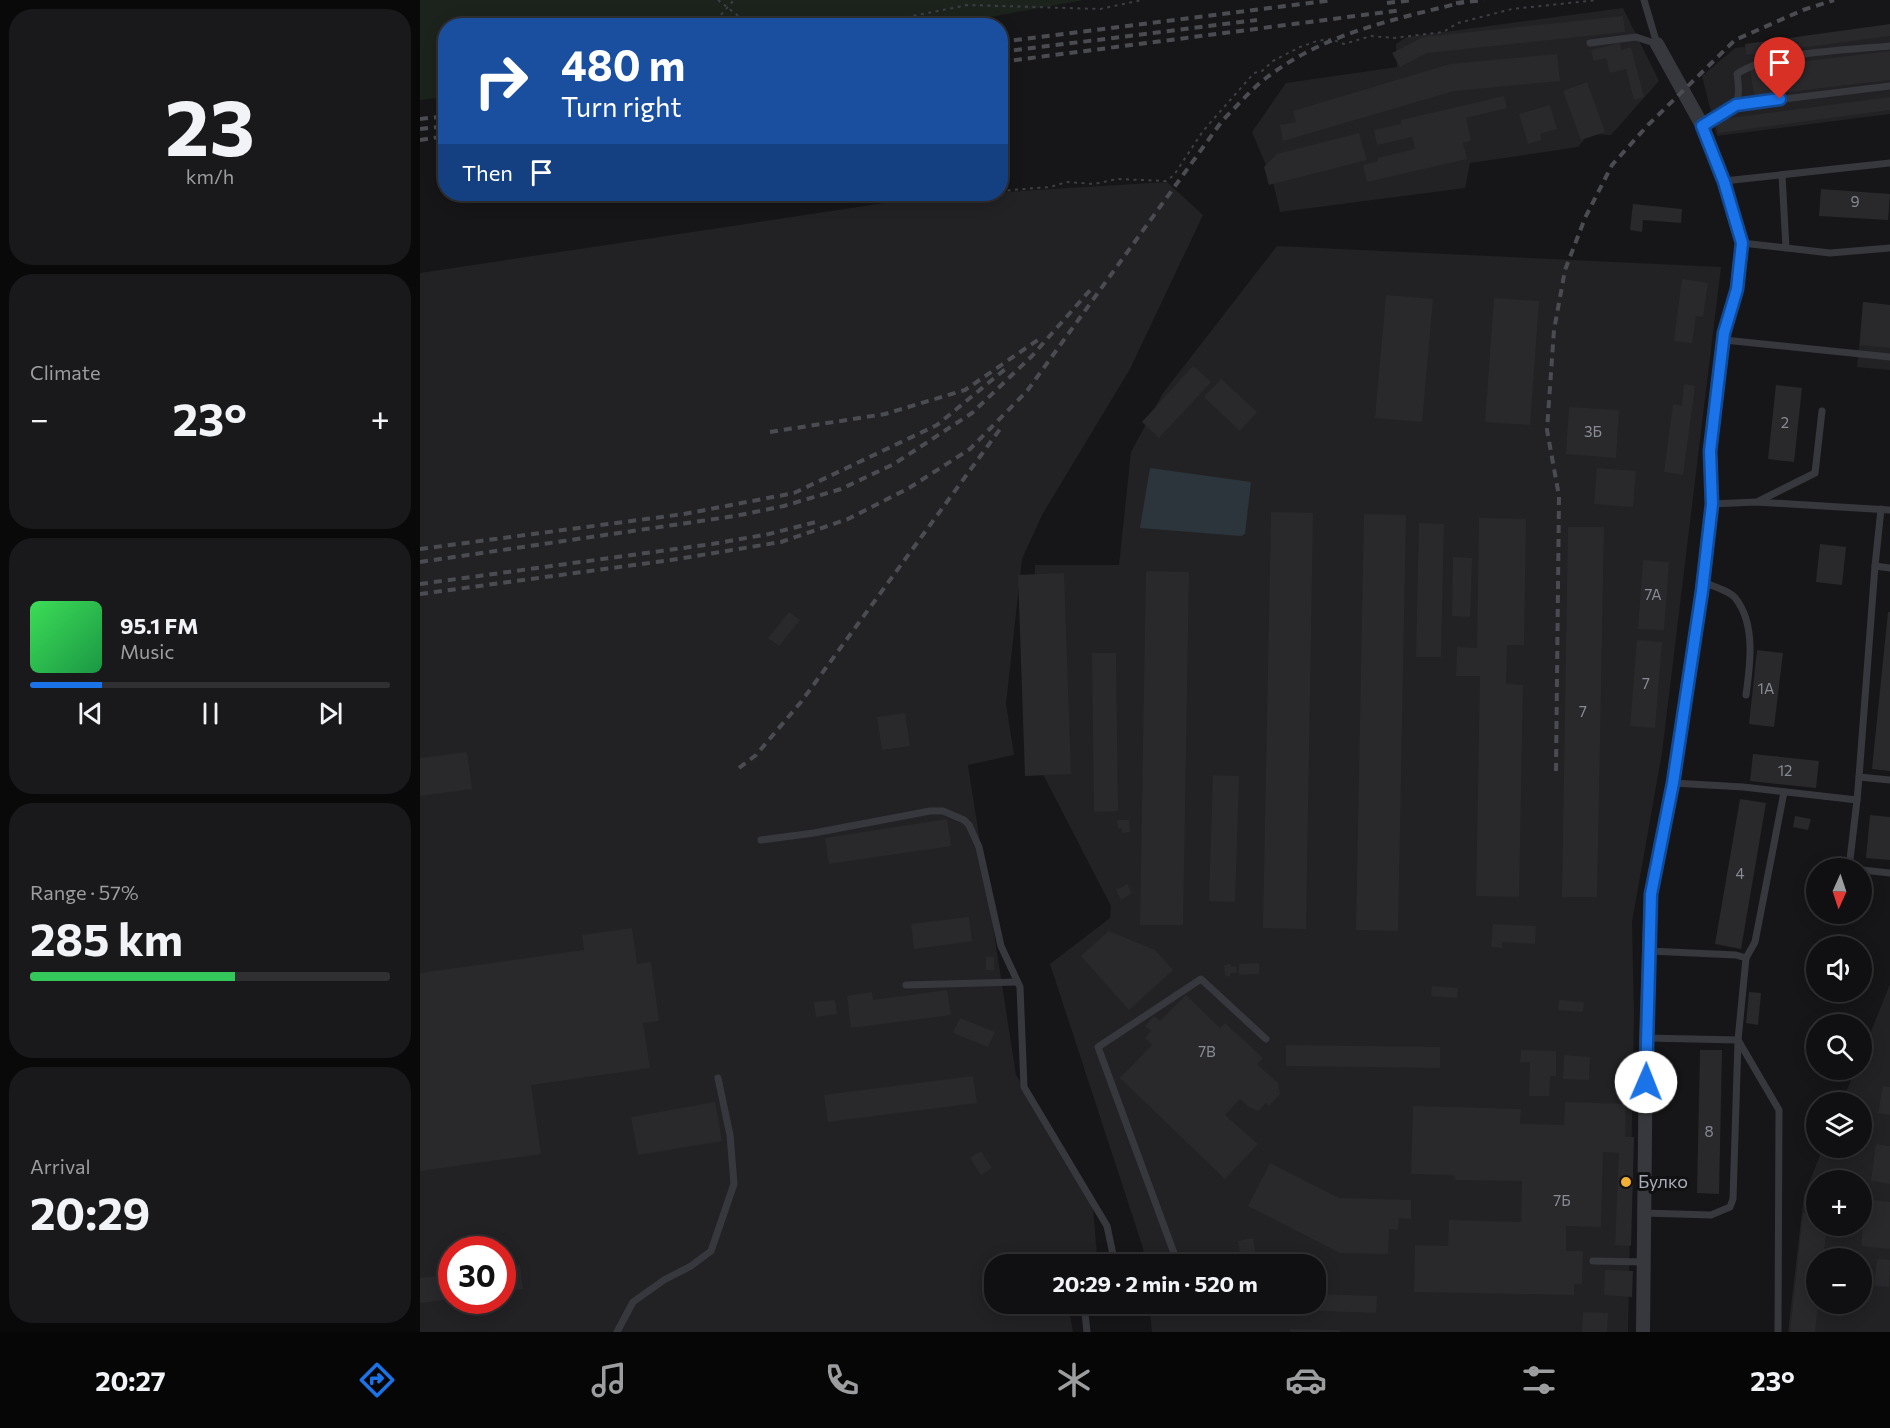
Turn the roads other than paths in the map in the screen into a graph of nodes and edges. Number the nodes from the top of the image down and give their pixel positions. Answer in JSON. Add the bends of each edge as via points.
{"nodes":[{"id":1,"x":1644,"y":0,"type":"edge"},
{"id":2,"x":1590,"y":43,"type":"dead end"},
{"id":3,"x":1657,"y":44,"type":"junction"},
{"id":4,"x":1890,"y":46,"type":"edge"},
{"id":5,"x":1890,"y":86,"type":"edge"},
{"id":6,"x":1736,"y":105,"type":"junction"},
{"id":7,"x":1702,"y":126,"type":"junction"},
{"id":8,"x":1890,"y":163,"type":"edge"},
{"id":9,"x":1782,"y":175,"type":"junction"},
{"id":10,"x":1724,"y":182,"type":"junction"},
{"id":11,"x":1742,"y":243,"type":"junction"},
{"id":12,"x":1786,"y":248,"type":"junction"},
{"id":13,"x":1890,"y":248,"type":"edge"},
{"id":14,"x":1724,"y":340,"type":"junction"},
{"id":15,"x":1890,"y":357,"type":"edge"},
{"id":16,"x":1822,"y":411,"type":"dead end"},
{"id":17,"x":1756,"y":502,"type":"junction"},
{"id":18,"x":1712,"y":504,"type":"junction"},
{"id":19,"x":1881,"y":509,"type":"junction"},
{"id":20,"x":1890,"y":510,"type":"edge"},
{"id":21,"x":1875,"y":566,"type":"junction"},
{"id":22,"x":1890,"y":568,"type":"edge"},
{"id":23,"x":1703,"y":582,"type":"junction"},
{"id":24,"x":1746,"y":695,"type":"dead end"},
{"id":25,"x":1859,"y":777,"type":"junction"},
{"id":26,"x":1890,"y":780,"type":"edge"},
{"id":27,"x":1673,"y":783,"type":"junction"},
{"id":28,"x":1784,"y":792,"type":"junction"},
{"id":29,"x":1857,"y":800,"type":"junction"},
{"id":30,"x":761,"y":840,"type":"dead end"},
{"id":31,"x":1850,"y":858,"type":"edge"},
{"id":32,"x":1872,"y":871,"type":"edge"},
{"id":33,"x":1890,"y":873,"type":"edge"},
{"id":34,"x":1649,"y":951,"type":"junction"},
{"id":35,"x":1746,"y":958,"type":"junction"},
{"id":36,"x":1017,"y":982,"type":"junction"},
{"id":37,"x":906,"y":985,"type":"dead end"},
{"id":38,"x":1646,"y":1038,"type":"junction"},
{"id":39,"x":1266,"y":1039,"type":"dead end"},
{"id":40,"x":1738,"y":1040,"type":"junction"},
{"id":41,"x":718,"y":1078,"type":"dead end"},
{"id":42,"x":1644,"y":1213,"type":"junction"},
{"id":43,"x":1113,"y":1254,"type":"edge"},
{"id":44,"x":1174,"y":1254,"type":"edge"},
{"id":45,"x":1593,"y":1261,"type":"dead end"},
{"id":46,"x":1644,"y":1262,"type":"junction"},
{"id":47,"x":1085,"y":1314,"type":"edge"},
{"id":48,"x":617,"y":1332,"type":"edge"},
{"id":49,"x":1087,"y":1332,"type":"edge"},
{"id":50,"x":1643,"y":1332,"type":"edge"},
{"id":51,"x":1778,"y":1332,"type":"edge"}],
"edges":[{"from":1,"to":3,"type":"lane"},
{"from":2,"to":3,"type":"lane","via":[[1636,37]]},
{"from":3,"to":7,"type":"street"},
{"from":4,"to":6,"type":"lane","via":[[1779,59],[1746,68],[1737,74],[1740,95]]},
{"from":5,"to":6,"type":"lane"},
{"from":6,"to":7,"type":"lane"},
{"from":7,"to":10,"type":"street"},
{"from":8,"to":9,"type":"lane"},
{"from":9,"to":10,"type":"lane"},
{"from":9,"to":12,"type":"lane"},
{"from":10,"to":11,"type":"street"},
{"from":11,"to":12,"type":"lane"},
{"from":11,"to":14,"type":"street","via":[[1737,289]]},
{"from":12,"to":13,"type":"lane","via":[[1830,253]]},
{"from":14,"to":15,"type":"lane"},
{"from":14,"to":18,"type":"street","via":[[1710,451]]},
{"from":16,"to":17,"type":"lane","via":[[1815,473]]},
{"from":17,"to":18,"type":"lane"},
{"from":17,"to":19,"type":"lane"},
{"from":18,"to":23,"type":"street"},
{"from":19,"to":20,"type":"lane"},
{"from":19,"to":21,"type":"lane"},
{"from":21,"to":22,"type":"lane"},
{"from":21,"to":25,"type":"lane"},
{"from":23,"to":24,"type":"lane","via":[[1736,597],[1743,613],[1752,647]]},
{"from":23,"to":27,"type":"street"},
{"from":25,"to":26,"type":"lane"},
{"from":25,"to":29,"type":"lane"},
{"from":27,"to":28,"type":"lane"},
{"from":27,"to":34,"type":"street","via":[[1651,894]]},
{"from":28,"to":29,"type":"lane"},
{"from":28,"to":35,"type":"lane","via":[[1755,942]]},
{"from":29,"to":31,"type":"lane"},
{"from":30,"to":36,"type":"lane","via":[[930,811],[943,811],[964,820],[979,847],[1001,946]]},
{"from":32,"to":33,"type":"lane"},
{"from":34,"to":35,"type":"lane"},
{"from":34,"to":38,"type":"street"},
{"from":35,"to":40,"type":"lane"},
{"from":36,"to":37,"type":"lane"},
{"from":36,"to":43,"type":"lane","via":[[1024,1087],[1107,1226]]},
{"from":38,"to":40,"type":"lane"},
{"from":38,"to":42,"type":"street"},
{"from":39,"to":44,"type":"lane","via":[[1201,979],[1098,1047]]},
{"from":40,"to":42,"type":"lane","via":[[1730,1207],[1711,1215]]},
{"from":40,"to":51,"type":"lane","via":[[1779,1110]]},
{"from":41,"to":48,"type":"lane","via":[[730,1134],[734,1184],[711,1251],[633,1302]]},
{"from":42,"to":46,"type":"street"},
{"from":45,"to":46,"type":"lane"},
{"from":46,"to":50,"type":"street"},
{"from":47,"to":49,"type":"lane"}]}
